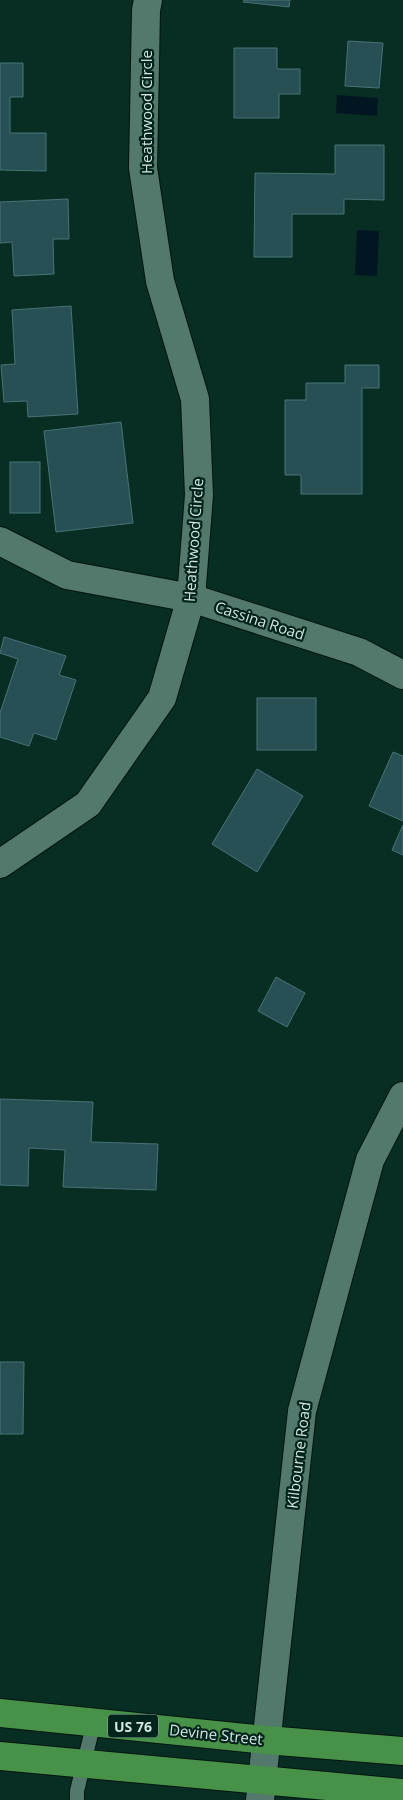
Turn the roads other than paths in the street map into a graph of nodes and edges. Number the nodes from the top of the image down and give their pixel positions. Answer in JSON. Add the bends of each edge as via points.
{"nodes":[{"id":1,"x":148,"y":0,"type":"edge"},
{"id":2,"x":0,"y":542,"type":"edge"},
{"id":3,"x":191,"y":598,"type":"junction"},
{"id":4,"x":403,"y":675,"type":"edge"},
{"id":5,"x":0,"y":864,"type":"edge"},
{"id":6,"x":403,"y":1096,"type":"edge"},
{"id":7,"x":0,"y":1713,"type":"edge"},
{"id":8,"x":94,"y":1722,"type":"junction"},
{"id":9,"x":266,"y":1740,"type":"junction"},
{"id":10,"x":403,"y":1751,"type":"edge"},
{"id":11,"x":0,"y":1756,"type":"edge"},
{"id":12,"x":84,"y":1764,"type":"junction"},
{"id":13,"x":261,"y":1790,"type":"edge"},
{"id":14,"x":403,"y":1793,"type":"edge"},
{"id":15,"x":77,"y":1800,"type":"edge"}],
"edges":[{"from":1,"to":3,"type":"street","name":"Heathwood Circle","via":[[144,168],[160,281],[195,399],[199,494]]},
{"from":2,"to":3,"type":"street","name":"Cassina Road","via":[[67,576]]},
{"from":3,"to":4,"type":"street","name":"Cassina Road","via":[[359,652]]},
{"from":3,"to":5,"type":"street","name":"Heathwood Circle","via":[[162,698],[88,804]]},
{"from":6,"to":9,"type":"street","name":"Kilbourne Road","via":[[370,1160],[302,1411]]},
{"from":7,"to":8,"type":"main road","name":"Devine Street","number":"US 76"},
{"from":8,"to":9,"type":"main road","name":"Devine Street","number":"US 76"},
{"from":8,"to":12,"type":"lane"},
{"from":9,"to":10,"type":"main road","name":"Devine Street","number":"US 76"},
{"from":9,"to":13,"type":"street","name":"Kilbourne Road"},
{"from":11,"to":12,"type":"main road"},
{"from":12,"to":13,"type":"main road"},
{"from":12,"to":15,"type":"lane"},
{"from":13,"to":14,"type":"main road"}]}
